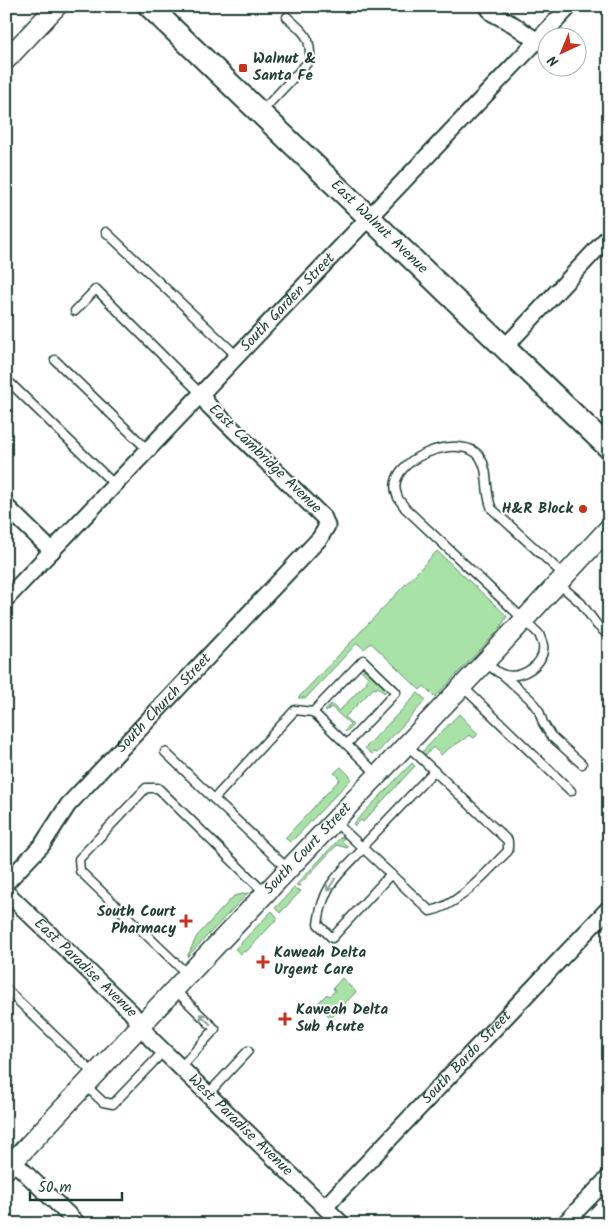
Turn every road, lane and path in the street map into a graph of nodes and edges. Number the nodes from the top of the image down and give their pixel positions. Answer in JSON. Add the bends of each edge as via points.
{"nodes":[{"id":1,"x":57,"y":6,"type":"edge"},
{"id":2,"x":149,"y":6,"type":"edge"},
{"id":3,"x":487,"y":6,"type":"edge"},
{"id":4,"x":570,"y":6,"type":"edge"},
{"id":5,"x":287,"y":17,"type":"dead end"},
{"id":6,"x":537,"y":41,"type":"junction"},
{"id":7,"x":6,"y":60,"type":"edge"},
{"id":8,"x":261,"y":113,"type":"junction"},
{"id":9,"x":369,"y":218,"type":"junction"},
{"id":10,"x":106,"y":232,"type":"dead end"},
{"id":11,"x":609,"y":236,"type":"edge"},
{"id":12,"x":75,"y":311,"type":"dead end"},
{"id":13,"x":504,"y":348,"type":"junction"},
{"id":14,"x":237,"y":356,"type":"junction"},
{"id":15,"x":55,"y":360,"type":"dead end"},
{"id":16,"x":6,"y":379,"type":"edge"},
{"id":17,"x":201,"y":394,"type":"junction"},
{"id":18,"x":609,"y":448,"type":"edge"},
{"id":19,"x":148,"y":450,"type":"junction"},
{"id":20,"x":115,"y":485,"type":"junction"},
{"id":21,"x":6,"y":506,"type":"edge"},
{"id":22,"x":327,"y":526,"type":"joint"},
{"id":23,"x":609,"y":528,"type":"edge"},
{"id":24,"x":52,"y":551,"type":"junction"},
{"id":25,"x":561,"y":579,"type":"junction"},
{"id":26,"x":6,"y":599,"type":"edge"},
{"id":27,"x":523,"y":620,"type":"junction"},
{"id":28,"x":609,"y":636,"type":"edge"},
{"id":29,"x":485,"y":662,"type":"junction"},
{"id":30,"x":503,"y":675,"type":"junction"},
{"id":31,"x":462,"y":686,"type":"junction"},
{"id":32,"x":313,"y":712,"type":"junction"},
{"id":33,"x":346,"y":744,"type":"junction"},
{"id":34,"x":407,"y":744,"type":"junction"},
{"id":35,"x":165,"y":752,"type":"dead end"},
{"id":36,"x":582,"y":764,"type":"dead end"},
{"id":37,"x":434,"y":771,"type":"junction"},
{"id":38,"x":378,"y":774,"type":"junction"},
{"id":39,"x":571,"y":791,"type":"dead end"},
{"id":40,"x":214,"y":799,"type":"junction"},
{"id":41,"x":334,"y":821,"type":"junction"},
{"id":42,"x":363,"y":848,"type":"junction"},
{"id":43,"x":288,"y":869,"type":"junction"},
{"id":44,"x":390,"y":874,"type":"junction"},
{"id":45,"x":6,"y":883,"type":"edge"},
{"id":46,"x":6,"y":892,"type":"edge"},
{"id":47,"x":265,"y":893,"type":"junction"},
{"id":48,"x":609,"y":908,"type":"edge"},
{"id":49,"x":188,"y":975,"type":"junction"},
{"id":50,"x":6,"y":989,"type":"edge"},
{"id":51,"x":174,"y":989,"type":"junction"},
{"id":52,"x":141,"y":1026,"type":"junction"},
{"id":53,"x":164,"y":1051,"type":"junction"},
{"id":54,"x":248,"y":1051,"type":"dead end"},
{"id":55,"x":180,"y":1067,"type":"junction"},
{"id":56,"x":90,"y":1080,"type":"junction"},
{"id":57,"x":208,"y":1094,"type":"junction"},
{"id":58,"x":10,"y":1165,"type":"edge"},
{"id":59,"x":609,"y":1177,"type":"edge"},
{"id":60,"x":325,"y":1207,"type":"junction"},
{"id":61,"x":78,"y":1224,"type":"edge"},
{"id":62,"x":342,"y":1224,"type":"edge"},
{"id":63,"x":564,"y":1224,"type":"edge"}],
"edges":[{"from":1,"to":7,"type":"street"},
{"from":2,"to":8,"type":"main road","name":"East Walnut Avenue"},
{"from":3,"to":6,"type":"street","via":[[492,13]]},
{"from":4,"to":6,"type":"street","name":"South Garden Street"},
{"from":5,"to":8,"type":"lane","via":[[307,36],[310,60]]},
{"from":6,"to":9,"type":"street","name":"South Garden Street"},
{"from":8,"to":9,"type":"main road","name":"East Walnut Avenue"},
{"from":9,"to":13,"type":"main road","name":"East Walnut Avenue"},
{"from":9,"to":14,"type":"street","name":"South Garden Street"},
{"from":10,"to":14,"type":"lane"},
{"from":11,"to":13,"type":"street"},
{"from":12,"to":17,"type":"lane","via":[[96,289]]},
{"from":13,"to":18,"type":"main road","name":"East Walnut Avenue"},
{"from":14,"to":17,"type":"street","name":"South Garden Street"},
{"from":15,"to":19,"type":"lane"},
{"from":16,"to":20,"type":"lane"},
{"from":17,"to":19,"type":"street","name":"South Garden Street"},
{"from":17,"to":22,"type":"street","name":"East Cambridge Avenue","via":[[209,406],[324,518]]},
{"from":19,"to":20,"type":"street","name":"South Garden Street"},
{"from":20,"to":24,"type":"street","name":"South Garden Street"},
{"from":21,"to":24,"type":"street"},
{"from":22,"to":45,"type":"street","name":"South Church Street","via":[[320,538],[68,805],[42,845]]},
{"from":23,"to":25,"type":"street","name":"South Court Street"},
{"from":24,"to":26,"type":"street","name":"South Garden Street"},
{"from":25,"to":27,"type":"street","name":"South Court Street"},
{"from":25,"to":27,"type":"lane","via":[[492,509],[488,500],[486,469],[480,456],[471,450],[452,446],[428,452],[408,462],[396,479],[396,495],[405,508]]},
{"from":25,"to":28,"type":"lane"},
{"from":27,"to":29,"type":"street","name":"South Court Street"},
{"from":27,"to":30,"type":"lane","via":[[539,634],[542,653],[534,666],[522,675]]},
{"from":29,"to":30,"type":"lane"},
{"from":29,"to":31,"type":"street","name":"South Court Street"},
{"from":30,"to":36,"type":"lane","via":[[530,699],[550,736]]},
{"from":31,"to":34,"type":"street","name":"South Court Street"},
{"from":31,"to":39,"type":"lane"},
{"from":32,"to":33,"type":"lane"},
{"from":32,"to":33,"type":"lane","via":[[363,660],[396,692]]},
{"from":32,"to":40,"type":"lane","via":[[295,710]]},
{"from":33,"to":38,"type":"lane"},
{"from":34,"to":37,"type":"lane"},
{"from":34,"to":38,"type":"street","name":"South Court Street"},
{"from":35,"to":40,"type":"lane"},
{"from":37,"to":42,"type":"lane"},
{"from":37,"to":44,"type":"lane","via":[[508,841],[508,851],[465,892],[441,909],[430,911]]},
{"from":38,"to":41,"type":"street","name":"South Court Street"},
{"from":40,"to":43,"type":"lane"},
{"from":41,"to":42,"type":"lane"},
{"from":41,"to":43,"type":"street","name":"South Court Street"},
{"from":42,"to":44,"type":"lane"},
{"from":42,"to":44,"type":"lane","one_way":true,"via":[[330,883],[320,906],[318,924],[332,938]]},
{"from":43,"to":47,"type":"street","name":"South Court Street"},
{"from":46,"to":52,"type":"street","name":"East Paradise Avenue","via":[[131,1012]]},
{"from":47,"to":49,"type":"street","name":"South Court Street"},
{"from":47,"to":49,"type":"lane","via":[[158,788],[146,788],[79,859],[80,871]]},
{"from":48,"to":60,"type":"street","name":"South Bardo Street"},
{"from":49,"to":51,"type":"street","name":"South Court Street"},
{"from":50,"to":56,"type":"lane"},
{"from":51,"to":52,"type":"street","name":"South Court Street"},
{"from":55,"to":51,"type":"lane","one_way":true,"via":[[216,1029]]},
{"from":52,"to":53,"type":"street","name":"West Paradise Avenue"},
{"from":52,"to":56,"type":"street","name":"South Court Street"},
{"from":53,"to":55,"type":"street","name":"West Paradise Avenue"},
{"from":53,"to":56,"type":"lane","via":[[113,1104],[104,1102]]},
{"from":54,"to":57,"type":"lane"},
{"from":55,"to":57,"type":"street","name":"West Paradise Avenue"},
{"from":56,"to":58,"type":"street","name":"South Court Street"},
{"from":57,"to":60,"type":"street","name":"West Paradise Avenue"},
{"from":58,"to":61,"type":"street"},
{"from":59,"to":63,"type":"street"},
{"from":60,"to":62,"type":"street","name":"West Paradise Avenue"}]}
